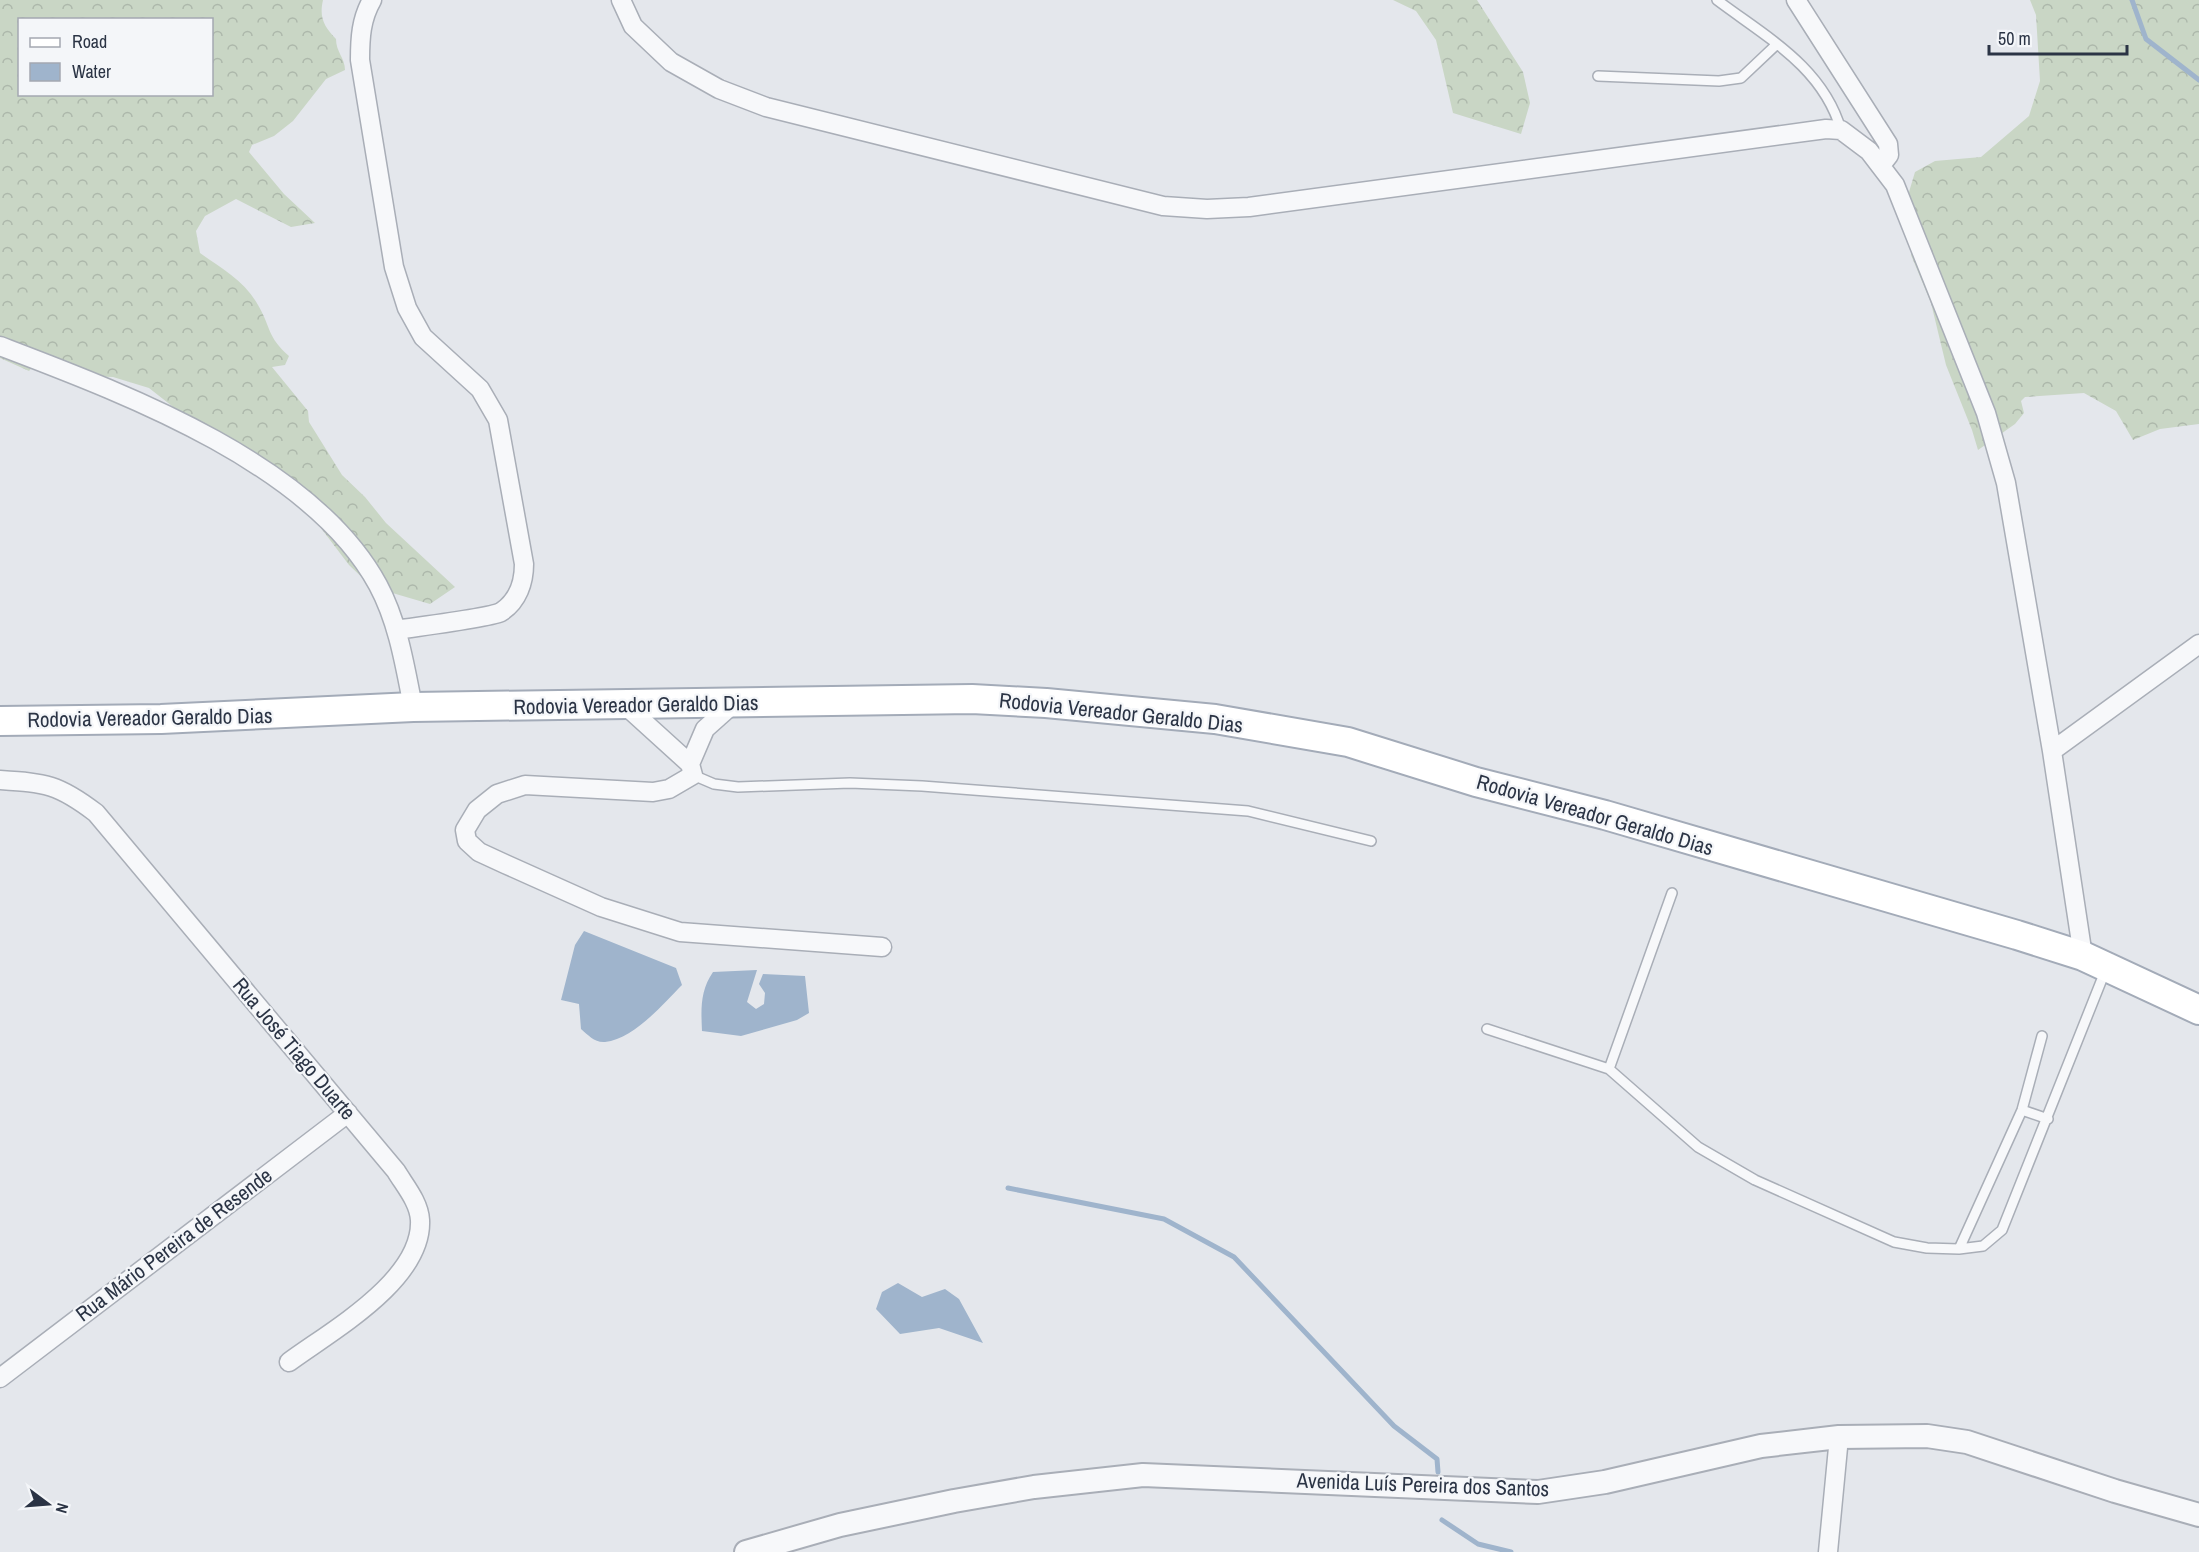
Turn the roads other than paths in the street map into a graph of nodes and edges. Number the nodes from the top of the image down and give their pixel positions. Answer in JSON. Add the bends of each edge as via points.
{"nodes":[{"id":1,"x":372,"y":0,"type":"edge"},
{"id":2,"x":621,"y":0,"type":"edge"},
{"id":3,"x":1717,"y":0,"type":"edge"},
{"id":4,"x":1796,"y":0,"type":"edge"},
{"id":5,"x":1777,"y":44,"type":"junction"},
{"id":6,"x":1598,"y":76,"type":"dead end"},
{"id":7,"x":1841,"y":130,"type":"junction"},
{"id":8,"x":1882,"y":165,"type":"junction"},
{"id":9,"x":0,"y":346,"type":"edge"},
{"id":10,"x":396,"y":630,"type":"junction"},
{"id":11,"x":2199,"y":644,"type":"edge"},
{"id":12,"x":733,"y":704,"type":"junction"},
{"id":13,"x":626,"y":705,"type":"junction"},
{"id":14,"x":413,"y":707,"type":"junction"},
{"id":15,"x":0,"y":721,"type":"edge"},
{"id":16,"x":2052,"y":751,"type":"junction"},
{"id":17,"x":691,"y":769,"type":"junction"},
{"id":18,"x":0,"y":780,"type":"edge"},
{"id":19,"x":1371,"y":841,"type":"dead end"},
{"id":20,"x":1672,"y":893,"type":"dead end"},
{"id":21,"x":882,"y":947,"type":"dead end"},
{"id":22,"x":2095,"y":961,"type":"junction"},
{"id":23,"x":2199,"y":1010,"type":"edge"},
{"id":24,"x":1487,"y":1029,"type":"dead end"},
{"id":25,"x":2042,"y":1036,"type":"dead end"},
{"id":26,"x":1610,"y":1069,"type":"junction"},
{"id":27,"x":2022,"y":1110,"type":"junction"},
{"id":28,"x":348,"y":1113,"type":"junction"},
{"id":29,"x":2048,"y":1119,"type":"junction"},
{"id":30,"x":1959,"y":1249,"type":"junction"},
{"id":31,"x":290,"y":1362,"type":"dead end"},
{"id":32,"x":0,"y":1378,"type":"edge"},
{"id":33,"x":1839,"y":1437,"type":"junction"},
{"id":34,"x":2199,"y":1515,"type":"edge"},
{"id":35,"x":746,"y":1552,"type":"edge"},
{"id":36,"x":1832,"y":1552,"type":"edge"}],
"edges":[{"from":1,"to":10,"type":"street","via":[[360,37],[360,60],[394,267],[407,309],[423,337],[480,389],[498,420],[524,564],[524,581],[501,612]]},
{"from":2,"to":7,"type":"street","via":[[633,26],[670,62],[719,89],[766,107],[1163,206],[1249,207],[1814,130]]},
{"from":3,"to":5,"type":"lane"},
{"from":4,"to":8,"type":"street","via":[[1888,144],[1889,155]]},
{"from":5,"to":6,"type":"lane","via":[[1741,78],[1719,81]]},
{"from":5,"to":7,"type":"lane","via":[[1807,68],[1825,90]]},
{"from":7,"to":8,"type":"street"},
{"from":8,"to":16,"type":"street","via":[[1895,185],[1986,413],[2006,483]]},
{"from":9,"to":10,"type":"street","via":[[100,385],[206,437],[285,484],[340,531],[361,557],[379,586]]},
{"from":10,"to":14,"type":"street"},
{"from":11,"to":16,"type":"street"},
{"from":12,"to":13,"type":"main road","name":"Rodovia Vereador Geraldo Dias"},
{"from":12,"to":17,"type":"street","via":[[705,729]]},
{"from":12,"to":22,"type":"main road","name":"Rodovia Vereador Geraldo Dias","via":[[972,699],[1047,703],[1215,719],[1348,742],[1476,782],[1892,898]]},
{"from":13,"to":14,"type":"main road","name":"Rodovia Vereador Geraldo Dias"},
{"from":13,"to":17,"type":"street"},
{"from":14,"to":15,"type":"main road","name":"Rodovia Vereador Geraldo Dias","via":[[161,719]]},
{"from":16,"to":22,"type":"street"},
{"from":17,"to":19,"type":"lane","via":[[714,784],[738,787],[850,783],[922,786],[1248,811]]},
{"from":17,"to":21,"type":"street","via":[[669,789],[653,792],[525,785],[497,794],[477,810],[465,836],[479,852],[601,907],[680,932]]},
{"from":18,"to":28,"type":"street","name":"Rua José Tiago Duarte","via":[[44,783],[68,792],[96,813]]},
{"from":20,"to":26,"type":"lane"},
{"from":22,"to":23,"type":"main road","name":"Rodovia Vereador Geraldo Dias"},
{"from":22,"to":29,"type":"lane"},
{"from":24,"to":26,"type":"lane"},
{"from":25,"to":27,"type":"lane"},
{"from":26,"to":30,"type":"lane","via":[[1698,1147],[1755,1180],[1894,1242]]},
{"from":27,"to":29,"type":"lane"},
{"from":27,"to":30,"type":"lane"},
{"from":28,"to":31,"type":"street","name":"Rua José Tiago Duarte","via":[[396,1171],[415,1201],[420,1219],[419,1238],[382,1295]]},
{"from":28,"to":32,"type":"street","name":"Rua Mário Pereira de Resende"},
{"from":29,"to":30,"type":"lane","via":[[2002,1230],[1983,1246]]},
{"from":33,"to":34,"type":"street","name":"Avenida Luís Pereira dos Santos","via":[[1927,1436],[1967,1442]]},
{"from":33,"to":35,"type":"street","name":"Avenida Luís Pereira dos Santos","via":[[1761,1446],[1605,1482],[1538,1492],[1143,1475],[954,1501],[840,1525]]},
{"from":33,"to":36,"type":"street"}]}
